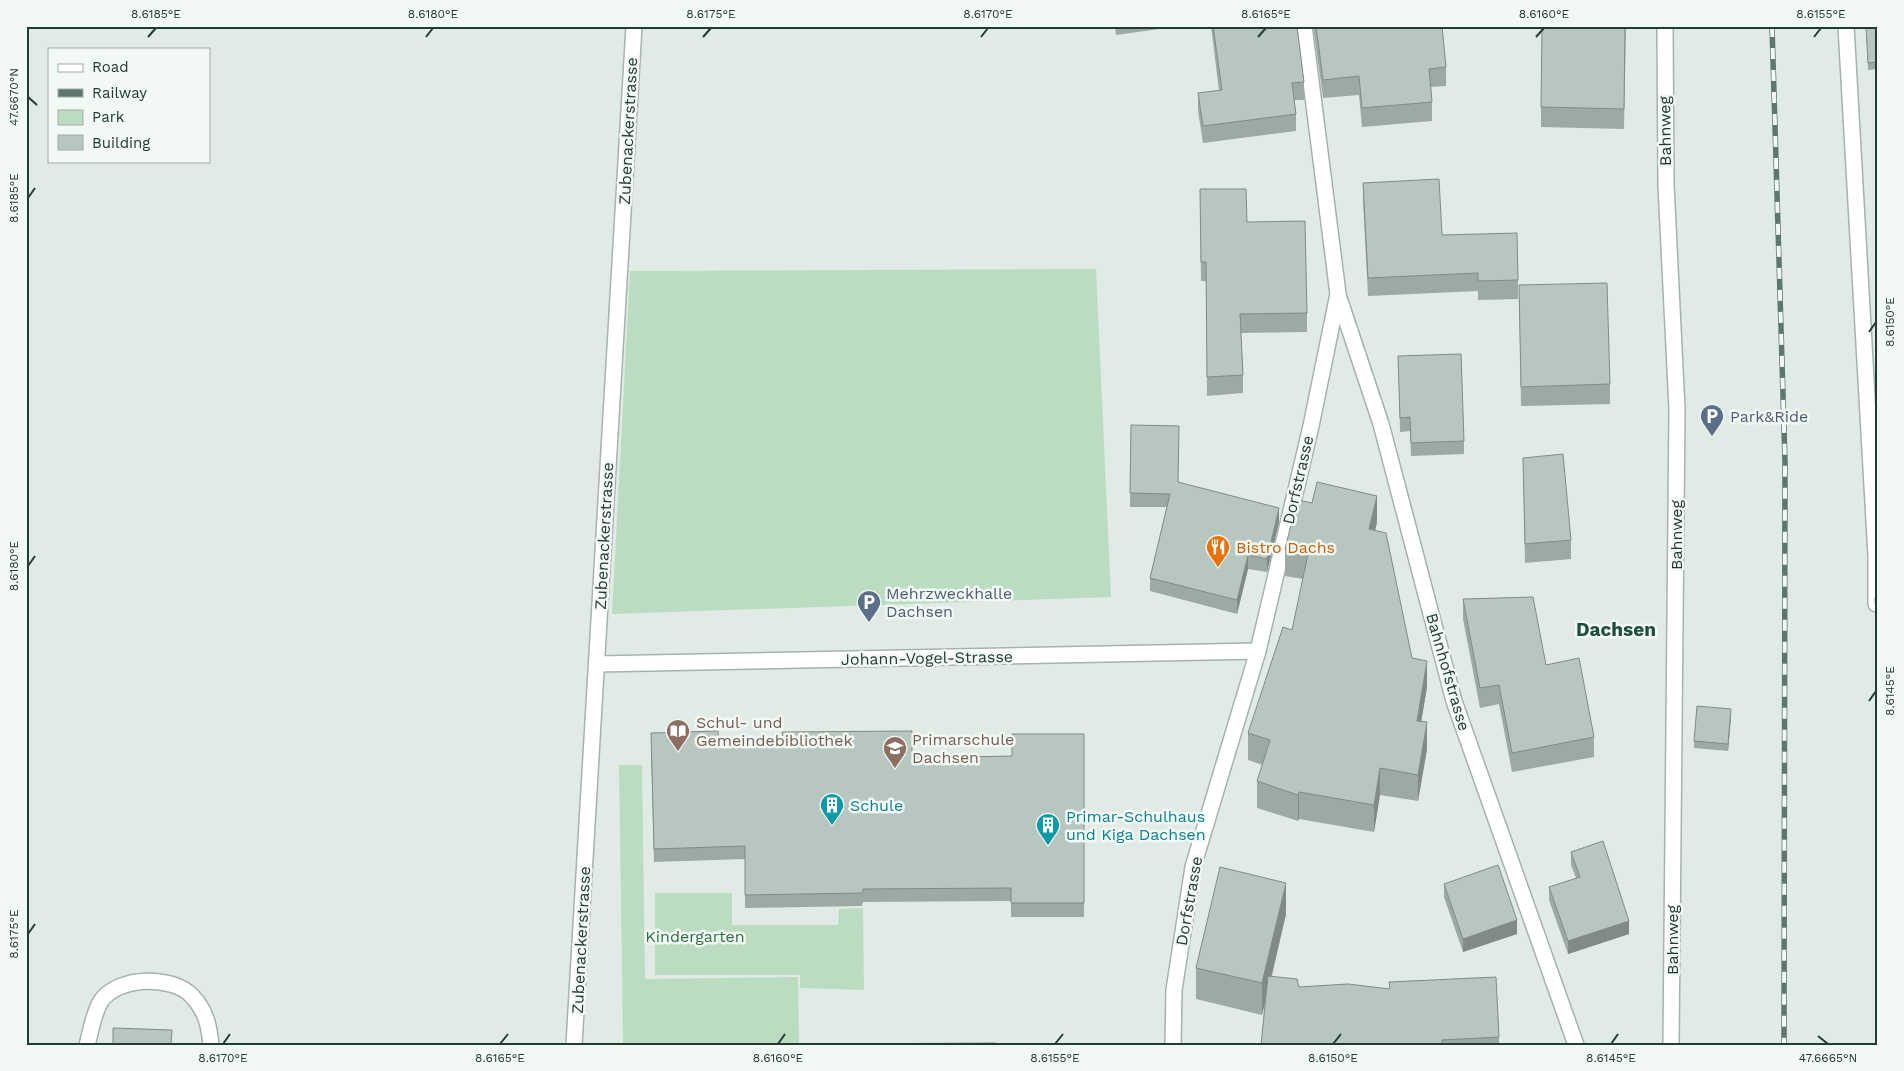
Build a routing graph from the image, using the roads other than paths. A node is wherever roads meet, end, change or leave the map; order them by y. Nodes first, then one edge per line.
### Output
1 (634, 26) edge
2 (1304, 26) edge
3 (1664, 26) edge
4 (1846, 26) edge
5 (1338, 294) junction
6 (1876, 604) edge
7 (1258, 651) junction
8 (597, 664) junction
9 (86, 1045) edge
10 (211, 1045) edge
11 (574, 1045) edge
12 (1173, 1045) edge
13 (1576, 1045) edge
14 (1671, 1045) edge

1 - 8 street, Zubenackerstrasse
2 - 5 street, Dorfstrasse
3 - 14 street, Bahnweg
4 - 6 street
5 - 7 street, Dorfstrasse
5 - 13 street, Bahnhofstrasse
7 - 8 street, Johann-Vogel-Strasse
7 - 12 street, Dorfstrasse
8 - 11 street, Zubenackerstrasse
9 - 10 street

